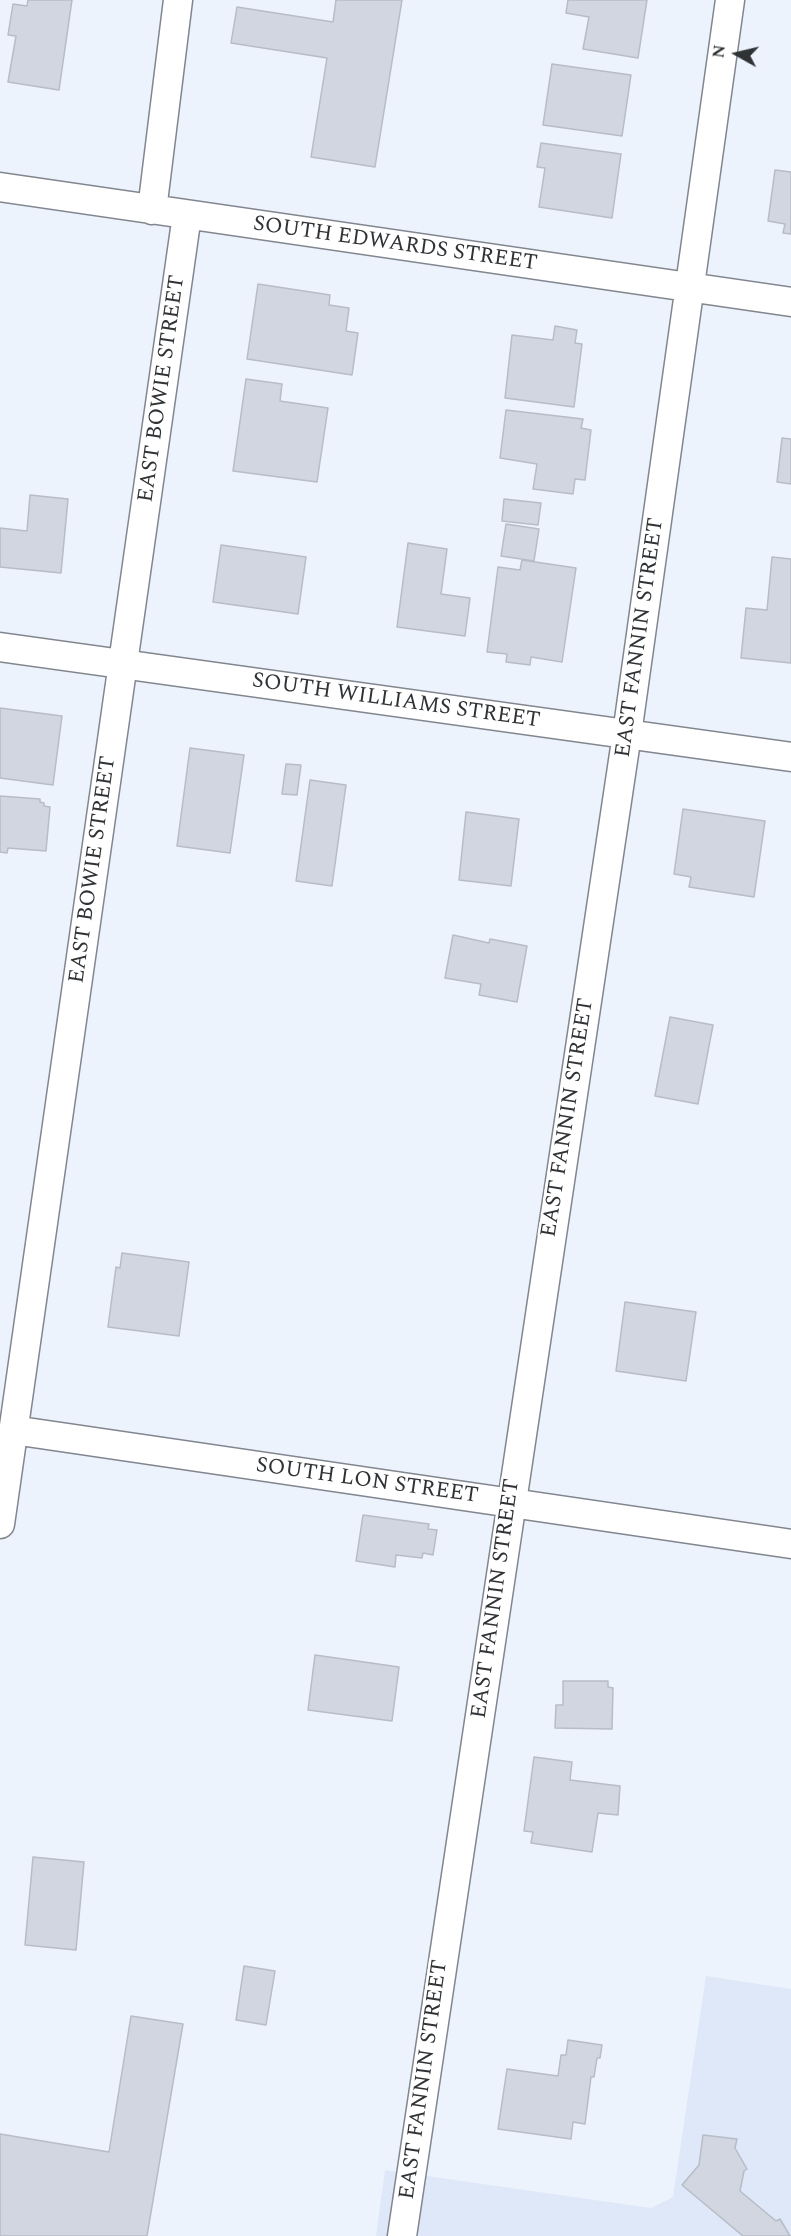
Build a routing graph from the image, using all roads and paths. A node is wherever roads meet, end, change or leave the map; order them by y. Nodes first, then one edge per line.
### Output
1 (178, 0) edge
2 (730, 0) edge
3 (0, 187) edge
4 (152, 210) junction
5 (187, 215) junction
6 (690, 288) junction
7 (791, 302) edge
8 (0, 647) edge
9 (124, 664) junction
10 (627, 734) junction
11 (791, 757) edge
12 (14, 1430) junction
13 (511, 1503) junction
14 (0, 1524) edge
15 (791, 1544) edge
16 (402, 2236) edge

1 - 4 street
2 - 6 street, EAST FANNIN STREET
3 - 4 street, SOUTH EDWARDS STREET
4 - 5 street, SOUTH EDWARDS STREET
5 - 6 street, SOUTH EDWARDS STREET
5 - 9 street, EAST BOWIE STREET
6 - 7 street, SOUTH EDWARDS STREET
6 - 10 street, EAST FANNIN STREET
8 - 9 street, SOUTH WILLIAMS STREET
9 - 10 street, SOUTH WILLIAMS STREET
9 - 12 street, EAST BOWIE STREET
10 - 11 street, SOUTH WILLIAMS STREET
10 - 13 street, EAST FANNIN STREET
12 - 13 street, SOUTH LON STREET
12 - 14 street, EAST BOWIE STREET
13 - 15 street, SOUTH LON STREET
13 - 16 street, EAST FANNIN STREET

